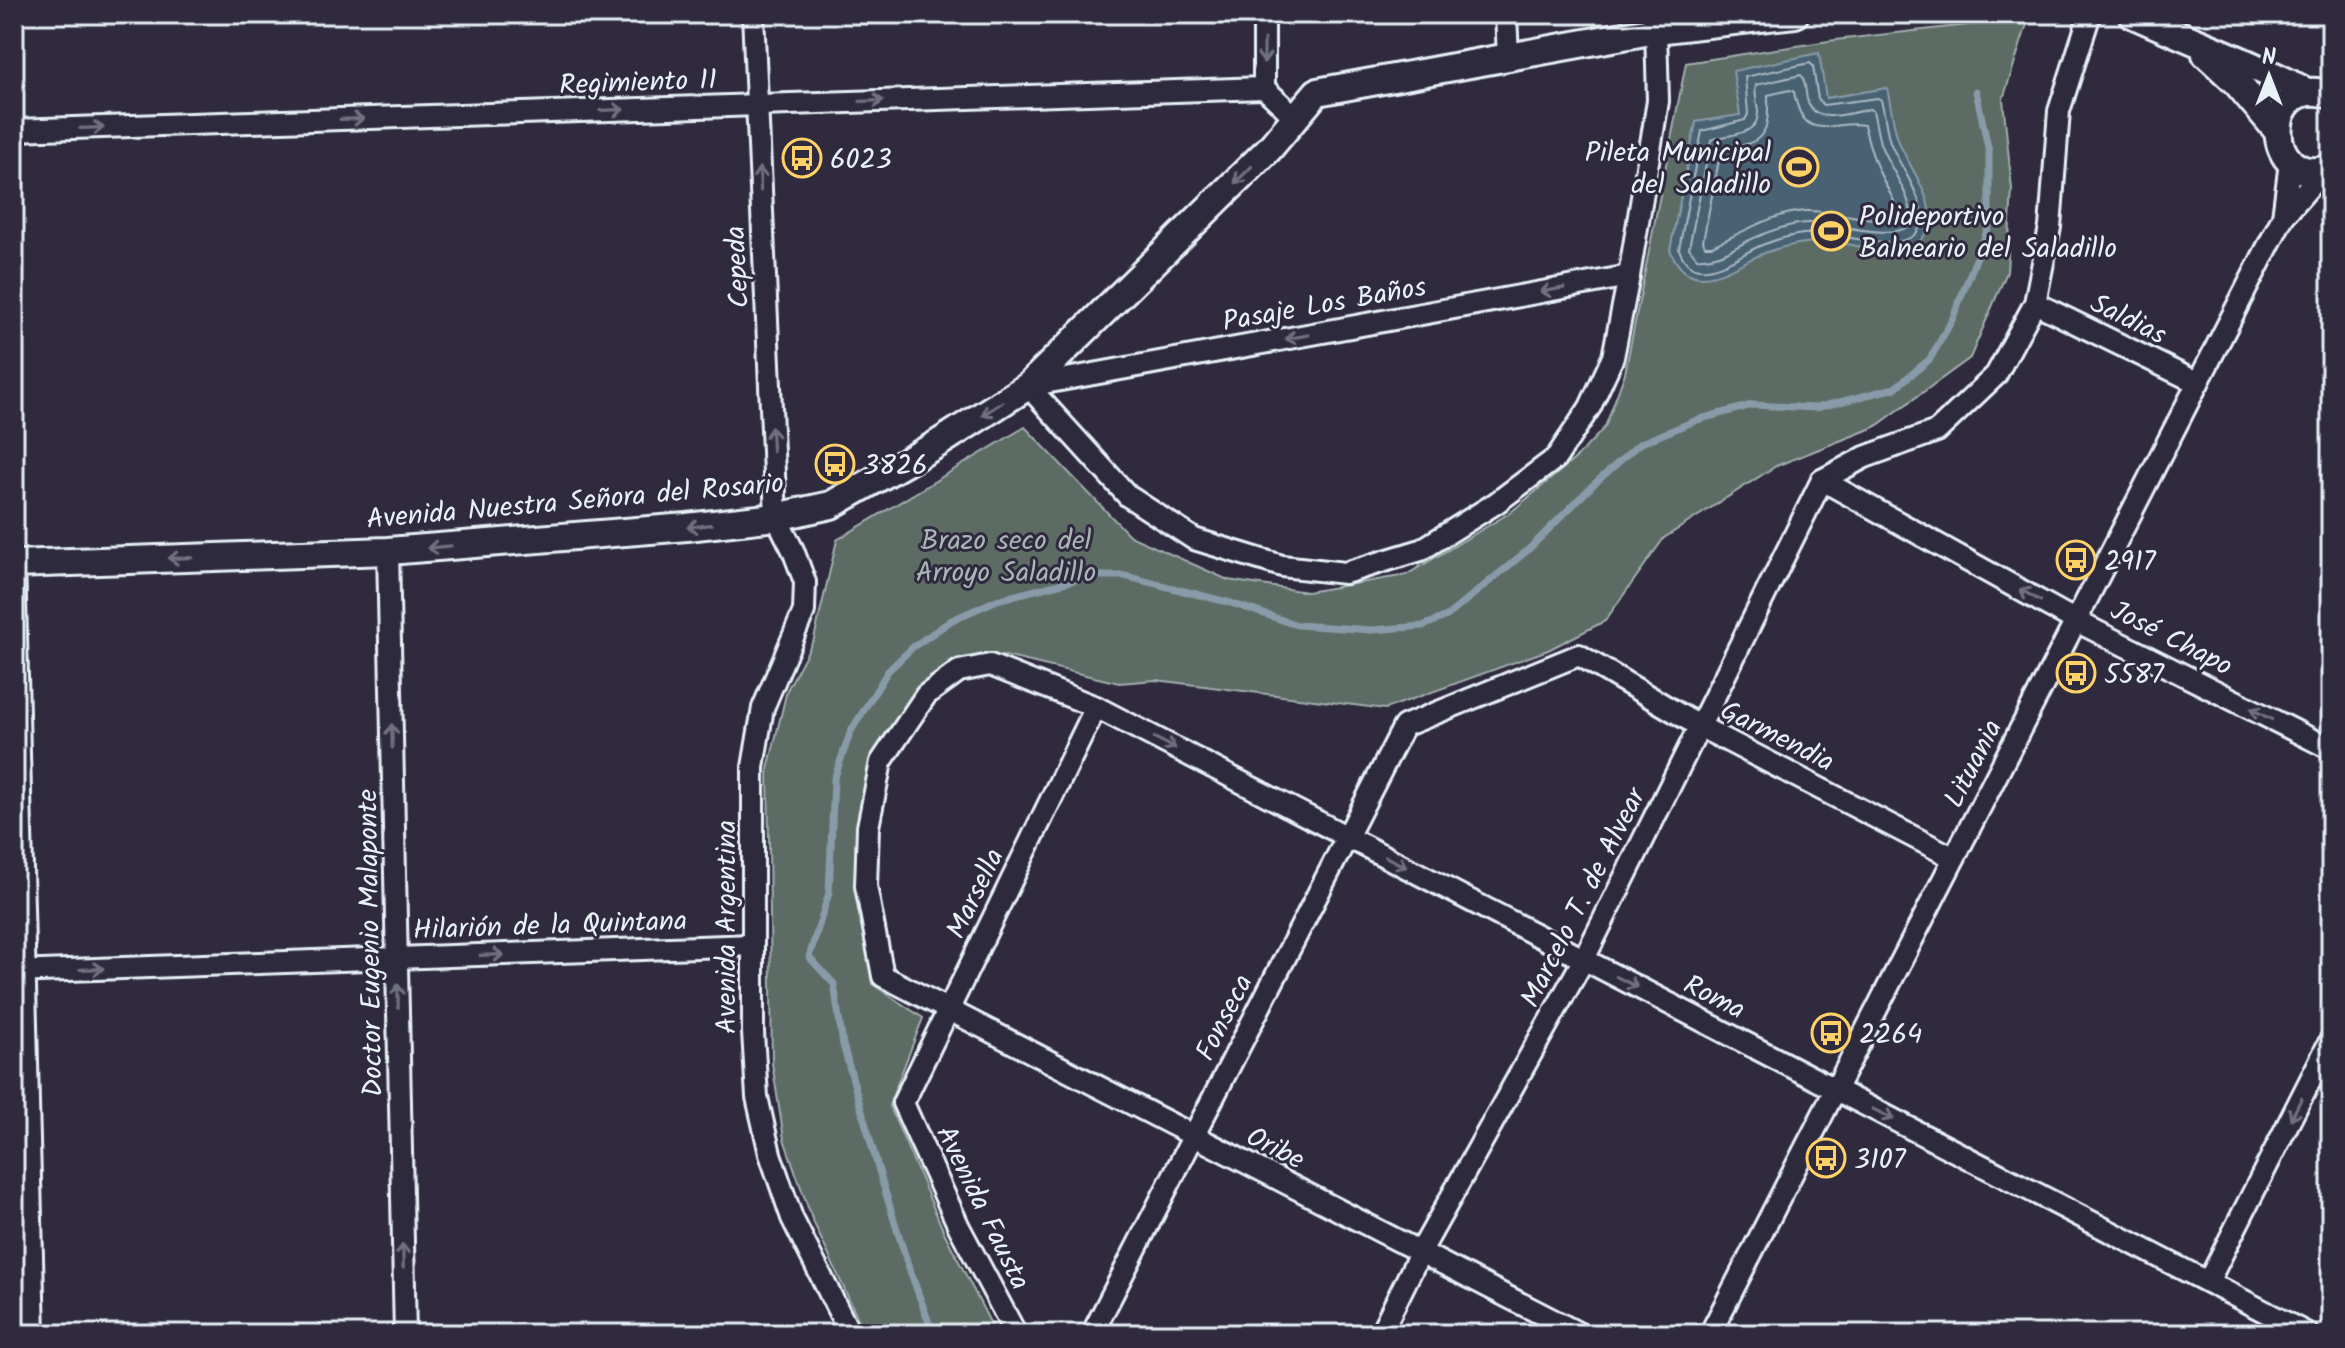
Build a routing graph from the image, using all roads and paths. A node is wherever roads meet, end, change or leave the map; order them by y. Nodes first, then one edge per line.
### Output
1 (753, 14) edge
2 (1264, 14) edge
3 (1506, 14) edge
4 (1795, 14) edge
5 (2090, 14) edge
6 (2132, 14) edge
7 (1656, 30) junction
8 (2195, 43) junction
9 (1508, 57) junction
10 (1264, 88) junction
11 (2319, 93) edge
12 (757, 105) junction
13 (1296, 118) junction
14 (2276, 129) junction
15 (14, 130) edge
16 (2290, 162) junction
17 (2327, 169) edge
18 (2283, 217) junction
19 (1629, 276) junction
20 (2035, 303) junction
21 (2198, 383) junction
22 (1028, 386) junction
23 (1822, 480) junction
24 (776, 517) junction
25 (388, 551) junction
26 (14, 562) edge
27 (2076, 621) junction
28 (1579, 655) joint
29 (1096, 707) junction
30 (1699, 726) junction
31 (2331, 749) edge
32 (1348, 837) junction
33 (1954, 858) junction
34 (752, 945) junction
35 (397, 958) junction
36 (1584, 959) junction
37 (20, 972) edge
38 (948, 1011) junction
39 (2330, 1046) edge
40 (1835, 1089) junction
41 (903, 1103) joint
42 (1193, 1137) junction
43 (1421, 1251) junction
44 (2208, 1282) junction
45 (34, 1334) edge
46 (405, 1334) edge
47 (850, 1334) edge
48 (1016, 1334) edge
49 (1092, 1334) edge
50 (1380, 1334) edge
51 (1580, 1334) edge
52 (1710, 1334) edge
53 (2308, 1334) edge

1 - 12 street, Cepeda
2 -> 10 street
3 - 9 street
4 - 7 street, Avenida Nuestra Señora del Rosario
5 - 20 street
6 - 8 street
7 - 9 street, Avenida Nuestra Señora del Rosario
7 - 19 street
8 - 11 street
8 - 14 street
9 - 13 street, Avenida Nuestra Señora del Rosario
12 -> 10 street, Regimiento 11
10 - 13 street
11 - 14 street
15 -> 12 street, Regimiento 11
24 -> 12 street, Cepeda
13 -> 22 street, Avenida Nuestra Señora del Rosario
14 - 16 street
16 - 17 street
16 - 18 street, Lituania
17 - 18 street, Lituania
18 - 21 street, Lituania
19 -> 22 street, Pasaje Los Baños
19 - 22 street
20 - 21 street, Saldias
20 - 23 street
21 - 27 street, Lituania
22 -> 24 street, Avenida Nuestra Señora del Rosario
27 -> 23 street, José Chapo
23 - 30 street, Marcelo T. de Alvear
24 -> 25 street, Avenida Nuestra Señora del Rosario
24 - 34 street, Avenida Argentina
25 -> 26 street, Avenida Nuestra Señora del Rosario
35 -> 25 street, Doctor Eugenio Malaponte
26 - 37 street
31 -> 27 street, José Chapo
27 - 33 street, Lituania
28 - 30 street, Garmendia
28 - 32 street, Fonseca
29 -> 32 street, Roma
29 - 38 street, Marsella
29 - 38 street
30 - 33 street, Garmendia
30 - 36 street, Marcelo T. de Alvear
32 -> 36 street, Roma
32 - 42 street, Fonseca
33 - 40 street, Lituania
35 -> 34 street, Hilarión de la Quintana
34 - 47 street, Avenida Argentina
37 -> 35 street, Hilarión de la Quintana
46 -> 35 street, Doctor Eugenio Malaponte
36 -> 40 street, Roma
36 - 43 street, Marcelo T. de Alvear
37 - 45 street
38 - 41 street, Marsella
38 - 42 street, Oribe
39 -> 44 street
40 -> 44 street, Roma
40 - 52 street, Lituania
41 - 48 street, Avenida Fausta
42 - 43 street, Oribe
42 - 49 street, Fonseca
43 - 50 street, Marcelo T. de Alvear
43 - 51 street, Oribe
44 - 53 street, Roma

